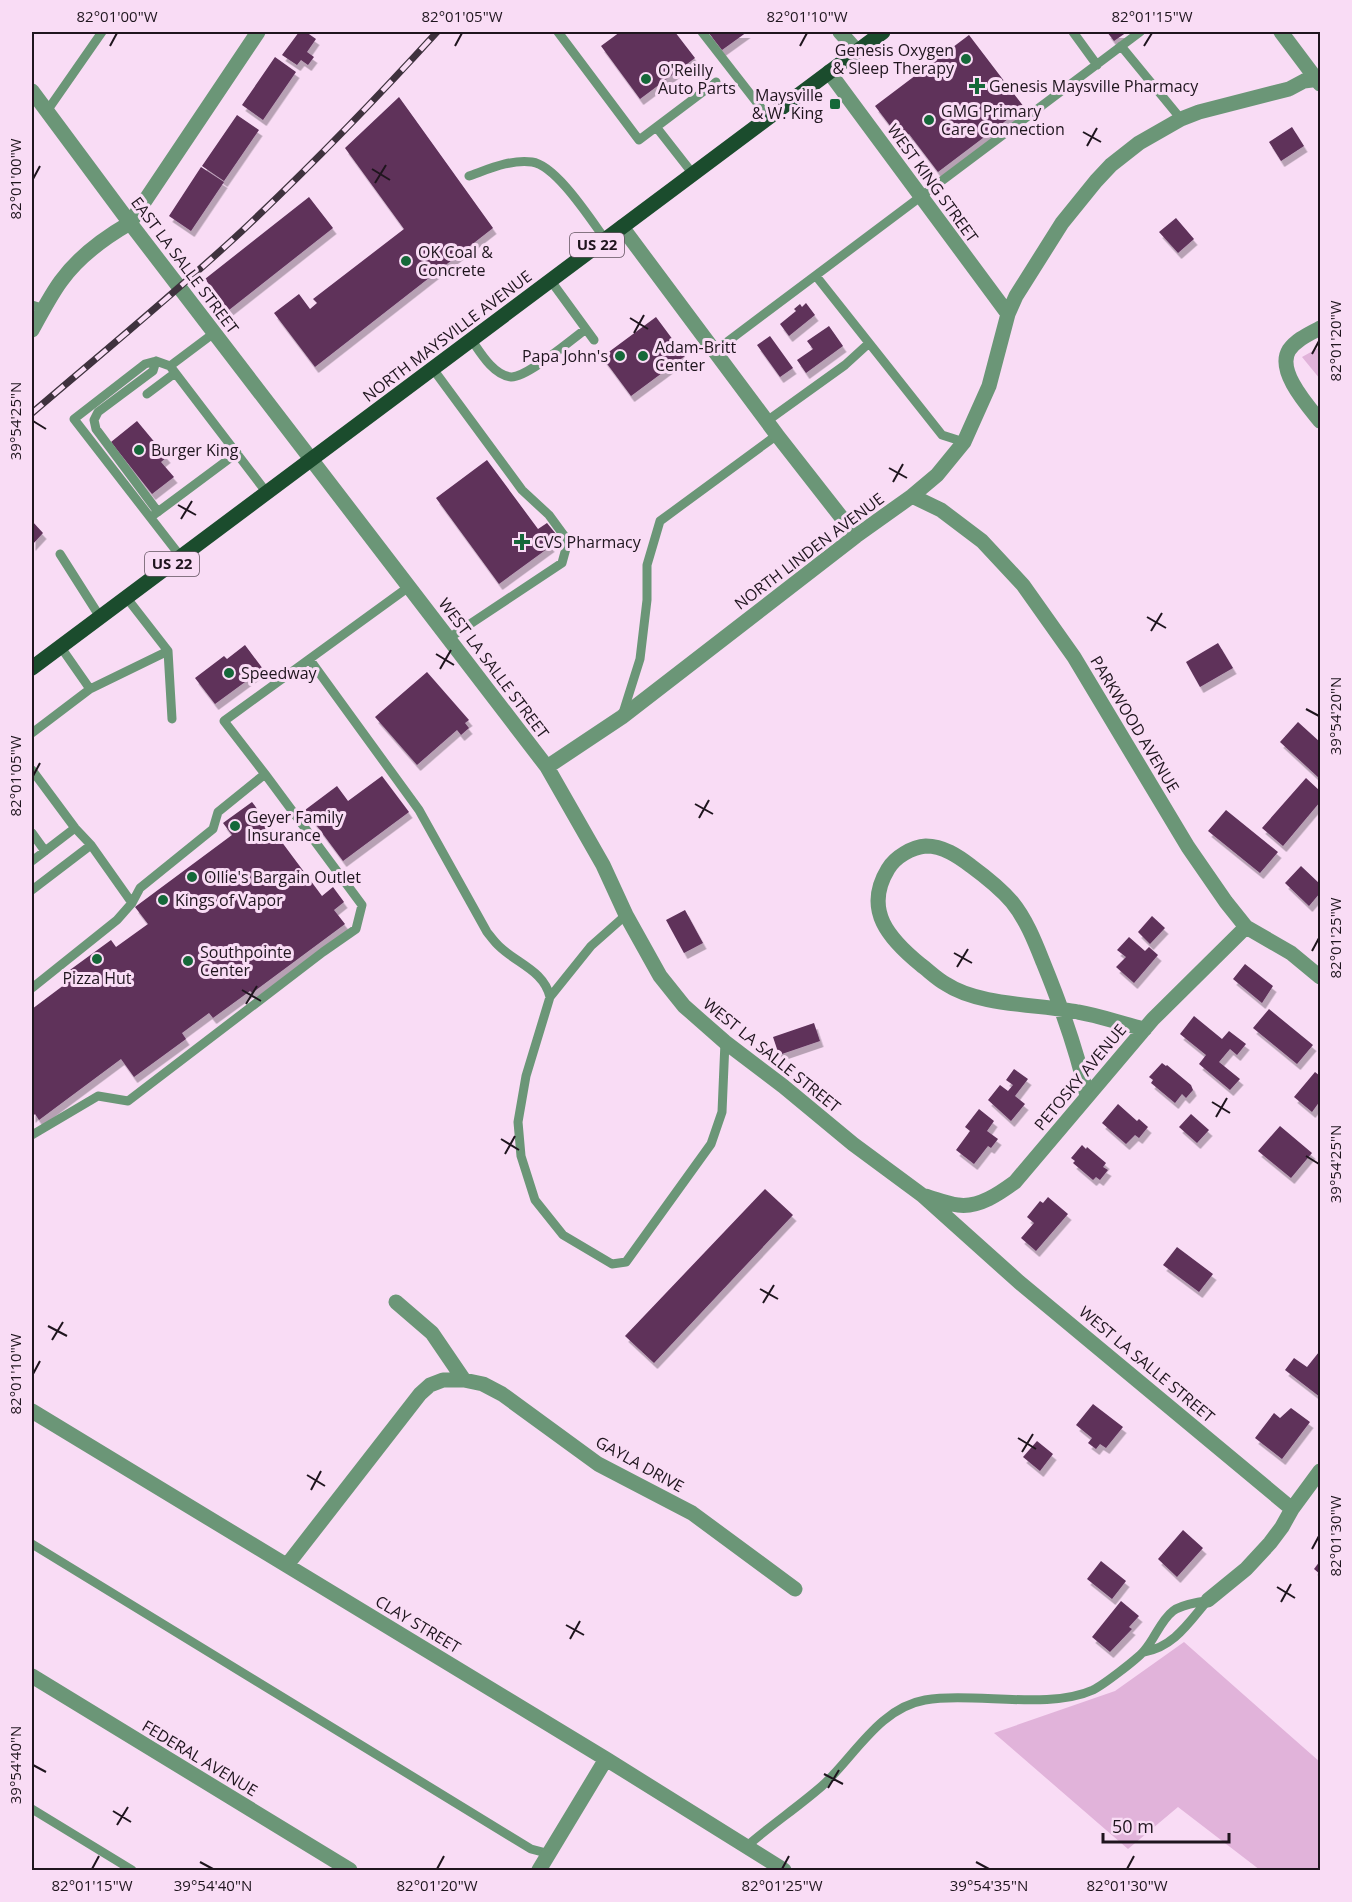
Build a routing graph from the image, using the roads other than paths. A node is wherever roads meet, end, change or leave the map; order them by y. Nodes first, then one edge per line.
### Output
1 (102, 32) edge
2 (258, 32) edge
3 (558, 32) edge
4 (702, 32) edge
5 (840, 32) edge
6 (883, 32) edge
7 (1073, 32) edge
8 (1140, 32) edge
9 (1281, 32) edge
10 (1121, 46) junction
11 (857, 51) junction
12 (1097, 65) junction
13 (829, 72) junction
14 (1319, 81) edge
15 (716, 82) dead end
16 (32, 91) edge
17 (47, 111) junction
18 (769, 118) junction
19 (1181, 119) junction
20 (657, 128) junction
21 (693, 174) junction
22 (469, 176) dead end
23 (921, 197) junction
24 (130, 223) junction
25 (622, 227) junction
26 (605, 239) junction
27 (816, 276) junction
28 (551, 281) junction
29 (38, 307) edge
30 (1008, 314) junction
31 (1320, 328) edge
32 (586, 329) junction
33 (32, 330) edge
34 (214, 333) junction
35 (471, 339) junction
36 (594, 340) dead end
37 (868, 344) junction
38 (715, 351) junction
39 (156, 361) junction
40 (173, 369) junction
41 (433, 369) junction
42 (147, 394) dead end
43 (767, 421) junction
44 (1320, 421) edge
45 (777, 435) junction
46 (964, 442) junction
47 (237, 453) junction
48 (312, 459) junction
49 (267, 493) junction
50 (912, 496) junction
51 (158, 512) junction
52 (150, 518) junction
53 (856, 536) junction
54 (60, 554) dead end
55 (181, 557) junction
56 (410, 586) junction
57 (126, 597) junction
58 (100, 616) junction
59 (449, 638) junction
60 (60, 646) junction
61 (168, 651) junction
62 (310, 660) junction
63 (32, 668) edge
64 (90, 689) junction
65 (622, 717) junction
66 (172, 719) dead end
67 (32, 733) edge
68 (547, 767) junction
69 (32, 770) edge
70 (265, 774) junction
71 (75, 828) junction
72 (32, 832) edge
73 (91, 845) junction
74 (45, 851) junction
75 (33, 858) edge
76 (32, 890) edge
77 (132, 903) junction
78 (626, 915) junction
79 (1246, 927) junction
80 (1320, 977) edge
81 (32, 988) edge
82 (550, 997) junction
83 (1062, 1010) junction
84 (1144, 1029) junction
85 (725, 1042) junction
86 (1088, 1096) junction
87 (32, 1135) edge
88 (922, 1195) junction
89 (396, 1302) dead end
90 (464, 1380) junction
91 (32, 1411) edge
92 (1320, 1472) edge
93 (1292, 1509) junction
94 (32, 1544) edge
95 (287, 1565) junction
96 (795, 1589) dead end
97 (1208, 1600) junction
98 (1144, 1652) junction
99 (32, 1676) edge
100 (606, 1759) junction
101 (32, 1809) edge
102 (747, 1846) junction
103 (550, 1854) junction
104 (132, 1870) edge
105 (350, 1870) edge
106 (539, 1870) edge
107 (784, 1870) edge

1 - 17 lane
2 - 24 street
3 - 20 lane
4 - 18 lane
5 - 11 street
6 - 11 main road, NORTH MAYSVILLE AVENUE / US 22
7 - 12 lane
8 - 10 lane
9 - 14 street
10 - 12 lane
10 - 19 lane
11 - 13 main road, NORTH MAYSVILLE AVENUE / US 22
12 - 23 lane
13 - 18 main road, NORTH MAYSVILLE AVENUE / US 22
13 - 23 street, WEST KING STREET
14 - 19 street, NORTH LINDEN AVENUE
15 - 20 lane
16 - 17 street, EAST LA SALLE STREET
17 - 24 street, EAST LA SALLE STREET
18 - 21 main road, NORTH MAYSVILLE AVENUE / US 22
19 - 30 street, NORTH LINDEN AVENUE
20 - 21 lane
21 - 25 main road, NORTH MAYSVILLE AVENUE / US 22
22 - 26 lane
23 - 27 lane
23 - 30 street, WEST KING STREET
24 - 29 street
24 - 34 street, EAST LA SALLE STREET
25 - 26 main road, NORTH MAYSVILLE AVENUE / US 22
25 - 38 street
26 - 28 main road, NORTH MAYSVILLE AVENUE / US 22
27 - 37 lane
27 - 38 lane
28 - 32 lane
28 - 35 main road, NORTH MAYSVILLE AVENUE / US 22
29 - 33 street
30 - 46 street, NORTH LINDEN AVENUE
31 - 44 street
32 - 35 lane
32 - 36 lane
34 - 40 lane
34 - 48 street, EAST LA SALLE STREET
35 - 41 main road, NORTH MAYSVILLE AVENUE / US 22
37 - 43 lane
37 - 46 lane
38 - 43 street
39 - 40 lane
39 - 51 lane
39 - 52 lane
40 - 42 lane
40 - 47 lane
41 - 48 main road, NORTH MAYSVILLE AVENUE / US 22
41 - 59 lane
43 - 45 street
45 - 53 street
45 - 65 lane
46 - 50 street, NORTH LINDEN AVENUE
47 - 49 lane
47 - 51 lane
48 - 49 main road, NORTH MAYSVILLE AVENUE / US 22
48 - 56 street, WEST LA SALLE STREET
49 - 55 main road, NORTH MAYSVILLE AVENUE / US 22
50 - 53 street, NORTH LINDEN AVENUE
50 - 79 street, PARKWOOD AVENUE
51 - 52 lane
52 - 55 lane
53 - 65 street, NORTH LINDEN AVENUE
54 - 58 lane
55 - 57 main road, NORTH MAYSVILLE AVENUE / US 22
56 - 59 street, WEST LA SALLE STREET
56 - 62 lane
57 - 58 main road, NORTH MAYSVILLE AVENUE / US 22
57 - 61 lane
58 - 60 main road, NORTH MAYSVILLE AVENUE / US 22
59 - 68 street, WEST LA SALLE STREET
60 - 63 main road, NORTH MAYSVILLE AVENUE / US 22
60 - 64 lane
61 - 64 lane
61 - 66 lane
62 - 70 lane
62 - 82 lane
64 - 67 lane
65 - 68 street, NORTH LINDEN AVENUE
68 - 78 street, WEST LA SALLE STREET
69 - 71 lane
70 - 77 lane
70 - 87 lane
71 - 73 lane
71 - 74 lane
72 - 74 lane
73 - 76 lane
73 - 77 lane
74 - 75 lane
77 - 81 lane
78 - 82 lane
78 - 85 street, WEST LA SALLE STREET
79 - 80 street, PARKWOOD AVENUE
79 - 84 street, PETOSKY AVENUE
82 - 85 lane
83 - 83 street
83 - 84 street
83 - 86 street
84 - 86 street, PETOSKY AVENUE
85 - 88 street, WEST LA SALLE STREET
86 - 88 street, PETOSKY AVENUE
88 - 93 street, WEST LA SALLE STREET
89 - 90 street
90 - 95 street, GAYLA DRIVE
90 - 96 street, GAYLA DRIVE
91 - 95 street, CLAY STREET
92 - 93 street
93 - 97 street
94 - 103 lane
95 - 100 street, CLAY STREET
97 - 98 lane
97 - 98 lane
98 - 102 lane
99 - 105 street, FEDERAL AVENUE
100 - 102 street, CLAY STREET
100 - 103 street
101 - 104 lane
102 - 107 street, CLAY STREET
103 - 106 street

